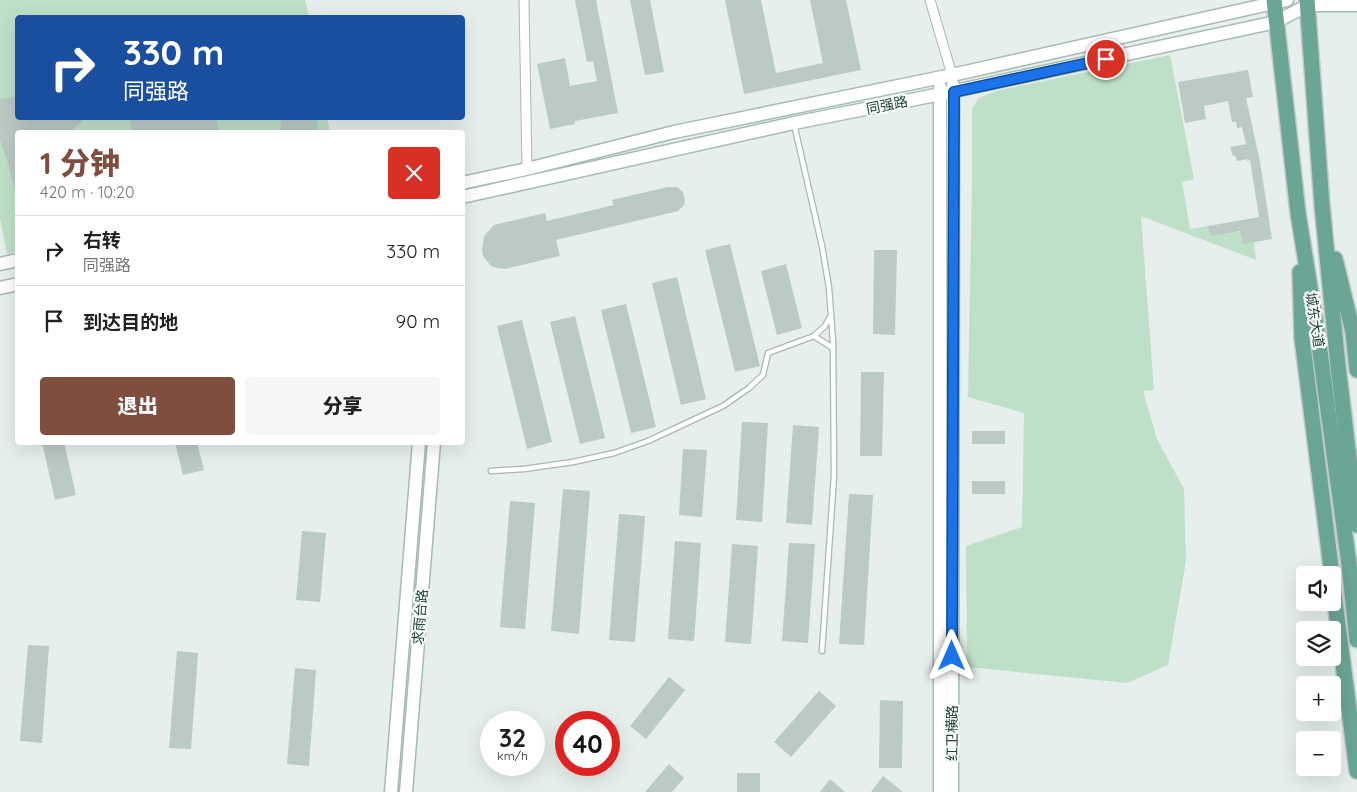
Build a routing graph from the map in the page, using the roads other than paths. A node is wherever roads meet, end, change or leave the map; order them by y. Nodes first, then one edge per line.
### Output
1 (524, 0) edge
2 (930, 0) edge
3 (1292, 0) edge
4 (1279, 1) edge
5 (1310, 2) edge
6 (1357, 5) edge
7 (1276, 22) junction
8 (946, 76) junction
9 (954, 92) junction
10 (941, 94) junction
11 (794, 123) junction
12 (527, 169) junction
13 (465, 182) edge
14 (465, 196) edge
15 (1322, 205) junction
16 (1298, 213) junction
17 (15, 261) edge
18 (0, 264) edge
19 (15, 285) edge
20 (0, 288) edge
21 (831, 316) junction
22 (814, 336) junction
23 (833, 348) junction
24 (1357, 370) edge
25 (419, 445) edge
26 (434, 445) edge
27 (491, 471) dead end
28 (1357, 524) edge
29 (1331, 566) edge
30 (1336, 611) edge
31 (1357, 640) edge
32 (822, 651) dead end
33 (1357, 771) edge
34 (391, 792) edge
35 (406, 792) edge
36 (940, 792) edge
37 (952, 792) edge

1 - 12 street
2 - 8 street
3 - 5 street, 同强路
4 - 7 main road, 城东大道
4 - 8 street, 同强路
5 - 6 street, 同强路
5 - 7 street, 同强路
5 - 15 main road, 城东大道
7 - 9 street, 同强路
7 - 16 main road, 城东大道
8 - 9 street, 红卫横路
8 - 10 street, 红卫横路
8 - 12 street, 同强路
9 - 10 street, 同强路
9 - 37 street, 红卫横路
10 - 11 street, 同强路
10 - 36 street, 红卫横路
11 - 14 street, 同强路
11 - 21 lane
12 - 13 street, 同强路
15 - 24 main road
15 - 28 main road, 城东大道
16 - 29 main road
16 - 31 main road, 城东大道
17 - 18 street
19 - 20 street
21 - 22 lane
21 - 23 lane
22 - 23 lane
22 - 27 lane
23 - 32 lane
25 - 34 street, 求雨台路
26 - 35 street, 求雨台路
30 - 33 main road

